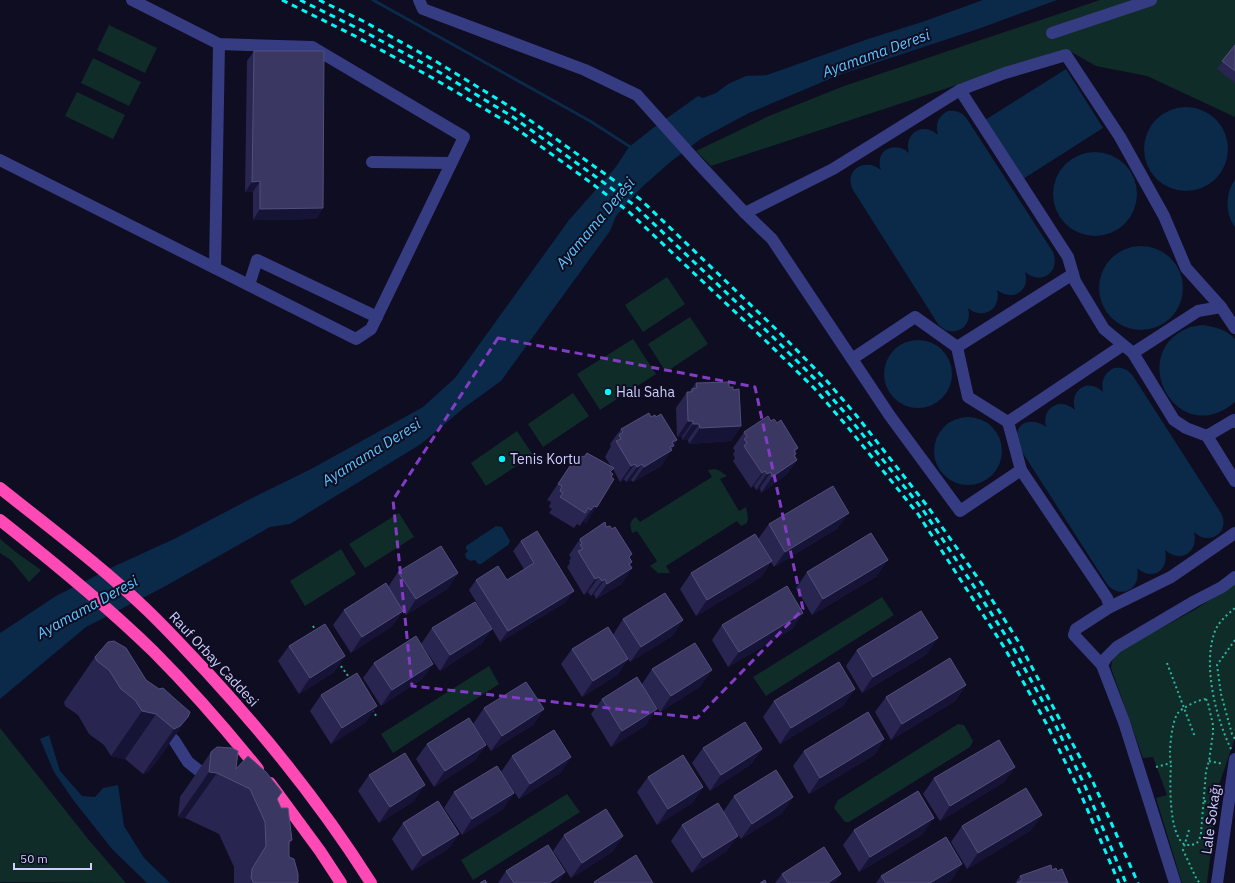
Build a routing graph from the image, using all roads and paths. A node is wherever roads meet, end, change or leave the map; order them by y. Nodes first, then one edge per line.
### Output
1 (132, 0) edge
2 (419, 0) edge
3 (1151, 0) edge
4 (1052, 33) dead end
5 (218, 44) junction
6 (960, 90) junction
7 (0, 160) edge
8 (372, 162) dead end
9 (451, 163) junction
10 (745, 213) junction
11 (215, 268) junction
12 (1073, 274) junction
13 (249, 285) junction
14 (1221, 307) junction
15 (377, 317) junction
16 (1235, 328) edge
17 (957, 347) junction
18 (1128, 349) junction
19 (852, 359) junction
20 (1008, 422) junction
21 (1235, 422) edge
22 (1207, 436) junction
23 (1021, 470) junction
24 (1235, 481) edge
25 (0, 488) edge
26 (0, 520) edge
27 (1235, 533) edge
28 (1235, 578) edge
29 (1110, 607) junction
30 (1235, 608) edge
31 (313, 626) dead end
32 (318, 633) edge
33 (1235, 640) edge
34 (336, 659) edge
35 (1168, 663) dead end
36 (1102, 665) junction
37 (354, 684) edge
38 (1185, 708) junction
39 (372, 710) edge
40 (377, 717) edge
41 (154, 724) edge
42 (1195, 737) dead end
43 (1235, 739) edge
44 (1209, 761) junction
45 (1170, 763) junction
46 (1156, 767) dead end
47 (1234, 767) edge
48 (225, 788) edge
49 (1204, 801) junction
50 (1228, 805) junction
51 (1189, 830) dead end
52 (1185, 845) junction
53 (341, 883) edge
54 (371, 883) edge
55 (1175, 883) edge
56 (1200, 883) edge
57 (1216, 883) edge

1 - 5 street
2 - 10 street
3 - 4 street
5 - 9 street
5 - 11 street
6 - 10 street
6 - 12 street
6 - 14 street
7 - 11 street
8 - 9 street
9 - 15 street
10 - 19 street
11 - 13 street
12 - 17 street
12 - 18 street
13 - 15 street
13 - 15 street
14 - 16 street
14 - 18 street
17 - 19 street
17 - 20 street
18 - 20 street
18 - 22 street
19 - 23 street
20 - 23 street
21 - 22 street
22 - 24 street
23 - 29 street
25 - 54 highway, Rauf Orbay Caddesi
26 - 53 highway
27 - 29 street
28 - 36 street
29 - 36 street
30 - 47 path
31 - 32 path
33 - 43 path
34 - 37 path
35 - 38 path
36 - 55 street
38 - 42 path
38 - 44 path
38 - 45 path
39 - 40 path
41 - 48 street
44 - 47 path
44 - 49 path
45 - 46 path
45 - 52 path
47 - 50 street, Lale Sokağı
49 - 50 path
49 - 52 path
50 - 57 street, Lale Sokağı
51 - 52 path
52 - 56 path

